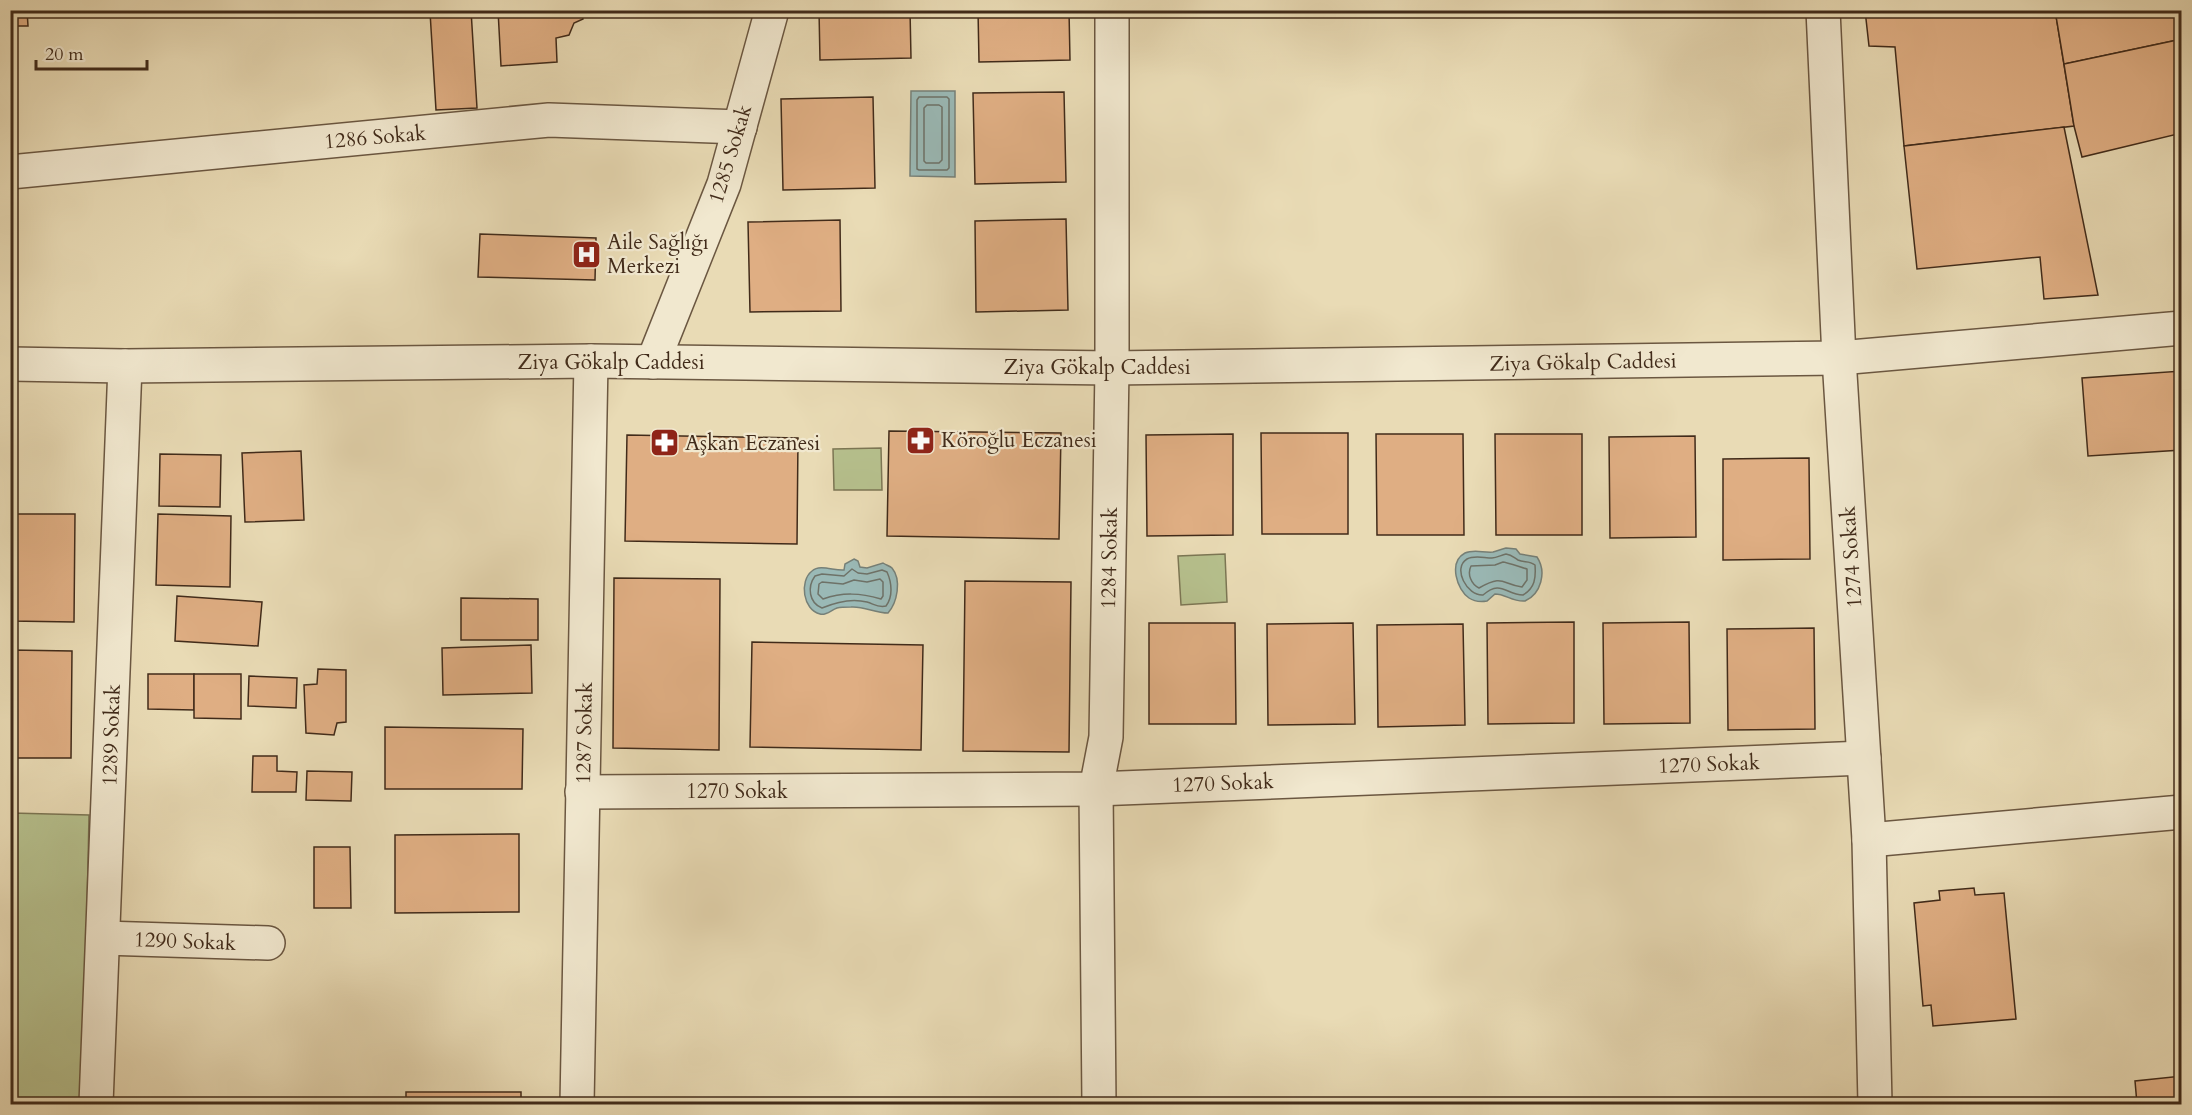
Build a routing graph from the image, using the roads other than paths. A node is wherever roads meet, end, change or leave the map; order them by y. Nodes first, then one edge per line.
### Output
1 (772, 10) edge
2 (1112, 10) edge
3 (1822, 10) edge
4 (740, 127) junction
5 (10, 172) edge
6 (2181, 328) edge
7 (1839, 358) junction
8 (591, 361) junction
9 (653, 362) junction
10 (10, 364) edge
11 (125, 366) junction
12 (1112, 368) junction
13 (1863, 758) junction
14 (1096, 789) junction
15 (582, 792) junction
16 (2181, 812) edge
17 (1869, 840) junction
18 (103, 938) junction
19 (268, 943) dead end
20 (96, 1104) edge
21 (577, 1104) edge
22 (1100, 1104) edge
23 (1875, 1104) edge

1 - 4 street, 1285 Sokak
2 - 12 street, 1284 Sokak
3 - 7 street, 1274 Sokak
4 - 5 street, 1286 Sokak
4 - 9 street, 1285 Sokak
6 - 7 street, Ziya Gökalp Caddesi
7 - 12 street, Ziya Gökalp Caddesi
7 - 13 street, 1274 Sokak
8 - 9 street, Ziya Gökalp Caddesi
8 - 11 street, Ziya Gökalp Caddesi
8 - 15 street, 1287 Sokak
9 - 12 street, Ziya Gökalp Caddesi
10 - 11 street, Ziya Gökalp Caddesi
11 - 18 street, 1289 Sokak
12 - 14 street, 1284 Sokak
13 - 14 street, 1270 Sokak
13 - 17 street, 1274 Sokak
14 - 15 street, 1270 Sokak
14 - 22 street, 1284 Sokak
15 - 21 street, 1287 Sokak
16 - 17 street
17 - 23 street, 1274 Sokak
18 - 19 street, 1290 Sokak
18 - 20 street, 1289 Sokak

